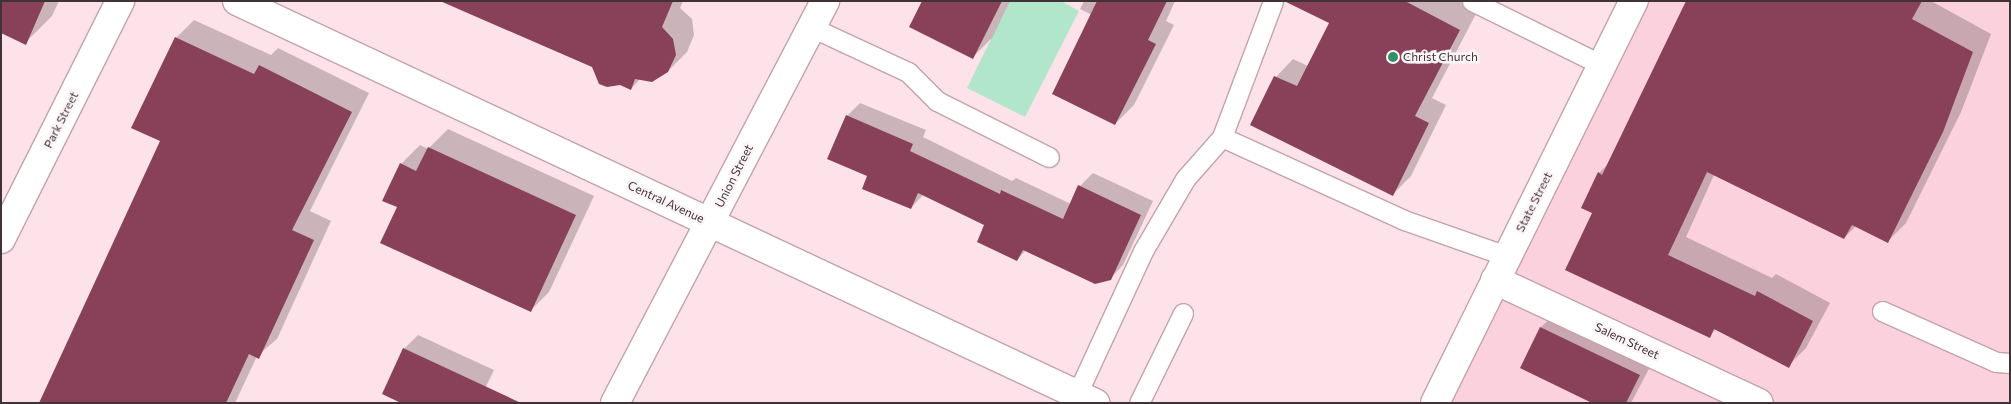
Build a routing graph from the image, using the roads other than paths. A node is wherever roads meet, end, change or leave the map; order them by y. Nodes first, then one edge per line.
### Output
1 (120, 1) edge
2 (237, 1) edge
3 (825, 1) edge
4 (1273, 1) edge
5 (1472, 1) edge
6 (1634, 1) edge
7 (811, 27) junction
8 (1602, 65) junction
9 (1222, 137) junction
10 (1049, 157) dead end
11 (710, 222) junction
12 (1, 239) edge
13 (1501, 268) junction
14 (1882, 311) dead end
15 (1183, 314) dead end
16 (2010, 363) edge
17 (1086, 399) edge
18 (615, 403) edge
19 (1140, 403) edge
20 (1435, 403) edge
21 (1759, 403) edge

1 - 12 street, Park Street
2 - 11 street, Central Avenue
3 - 7 street, Union Street
4 - 9 lane
5 - 8 lane
6 - 8 street, State Street
7 - 10 lane
7 - 11 street, Union Street
8 - 13 street, State Street
9 - 13 lane
9 - 17 lane
11 - 17 street, Central Avenue
11 - 18 street, Union Street
13 - 20 street, State Street
13 - 21 street, Salem Street
14 - 16 lane
15 - 19 lane

